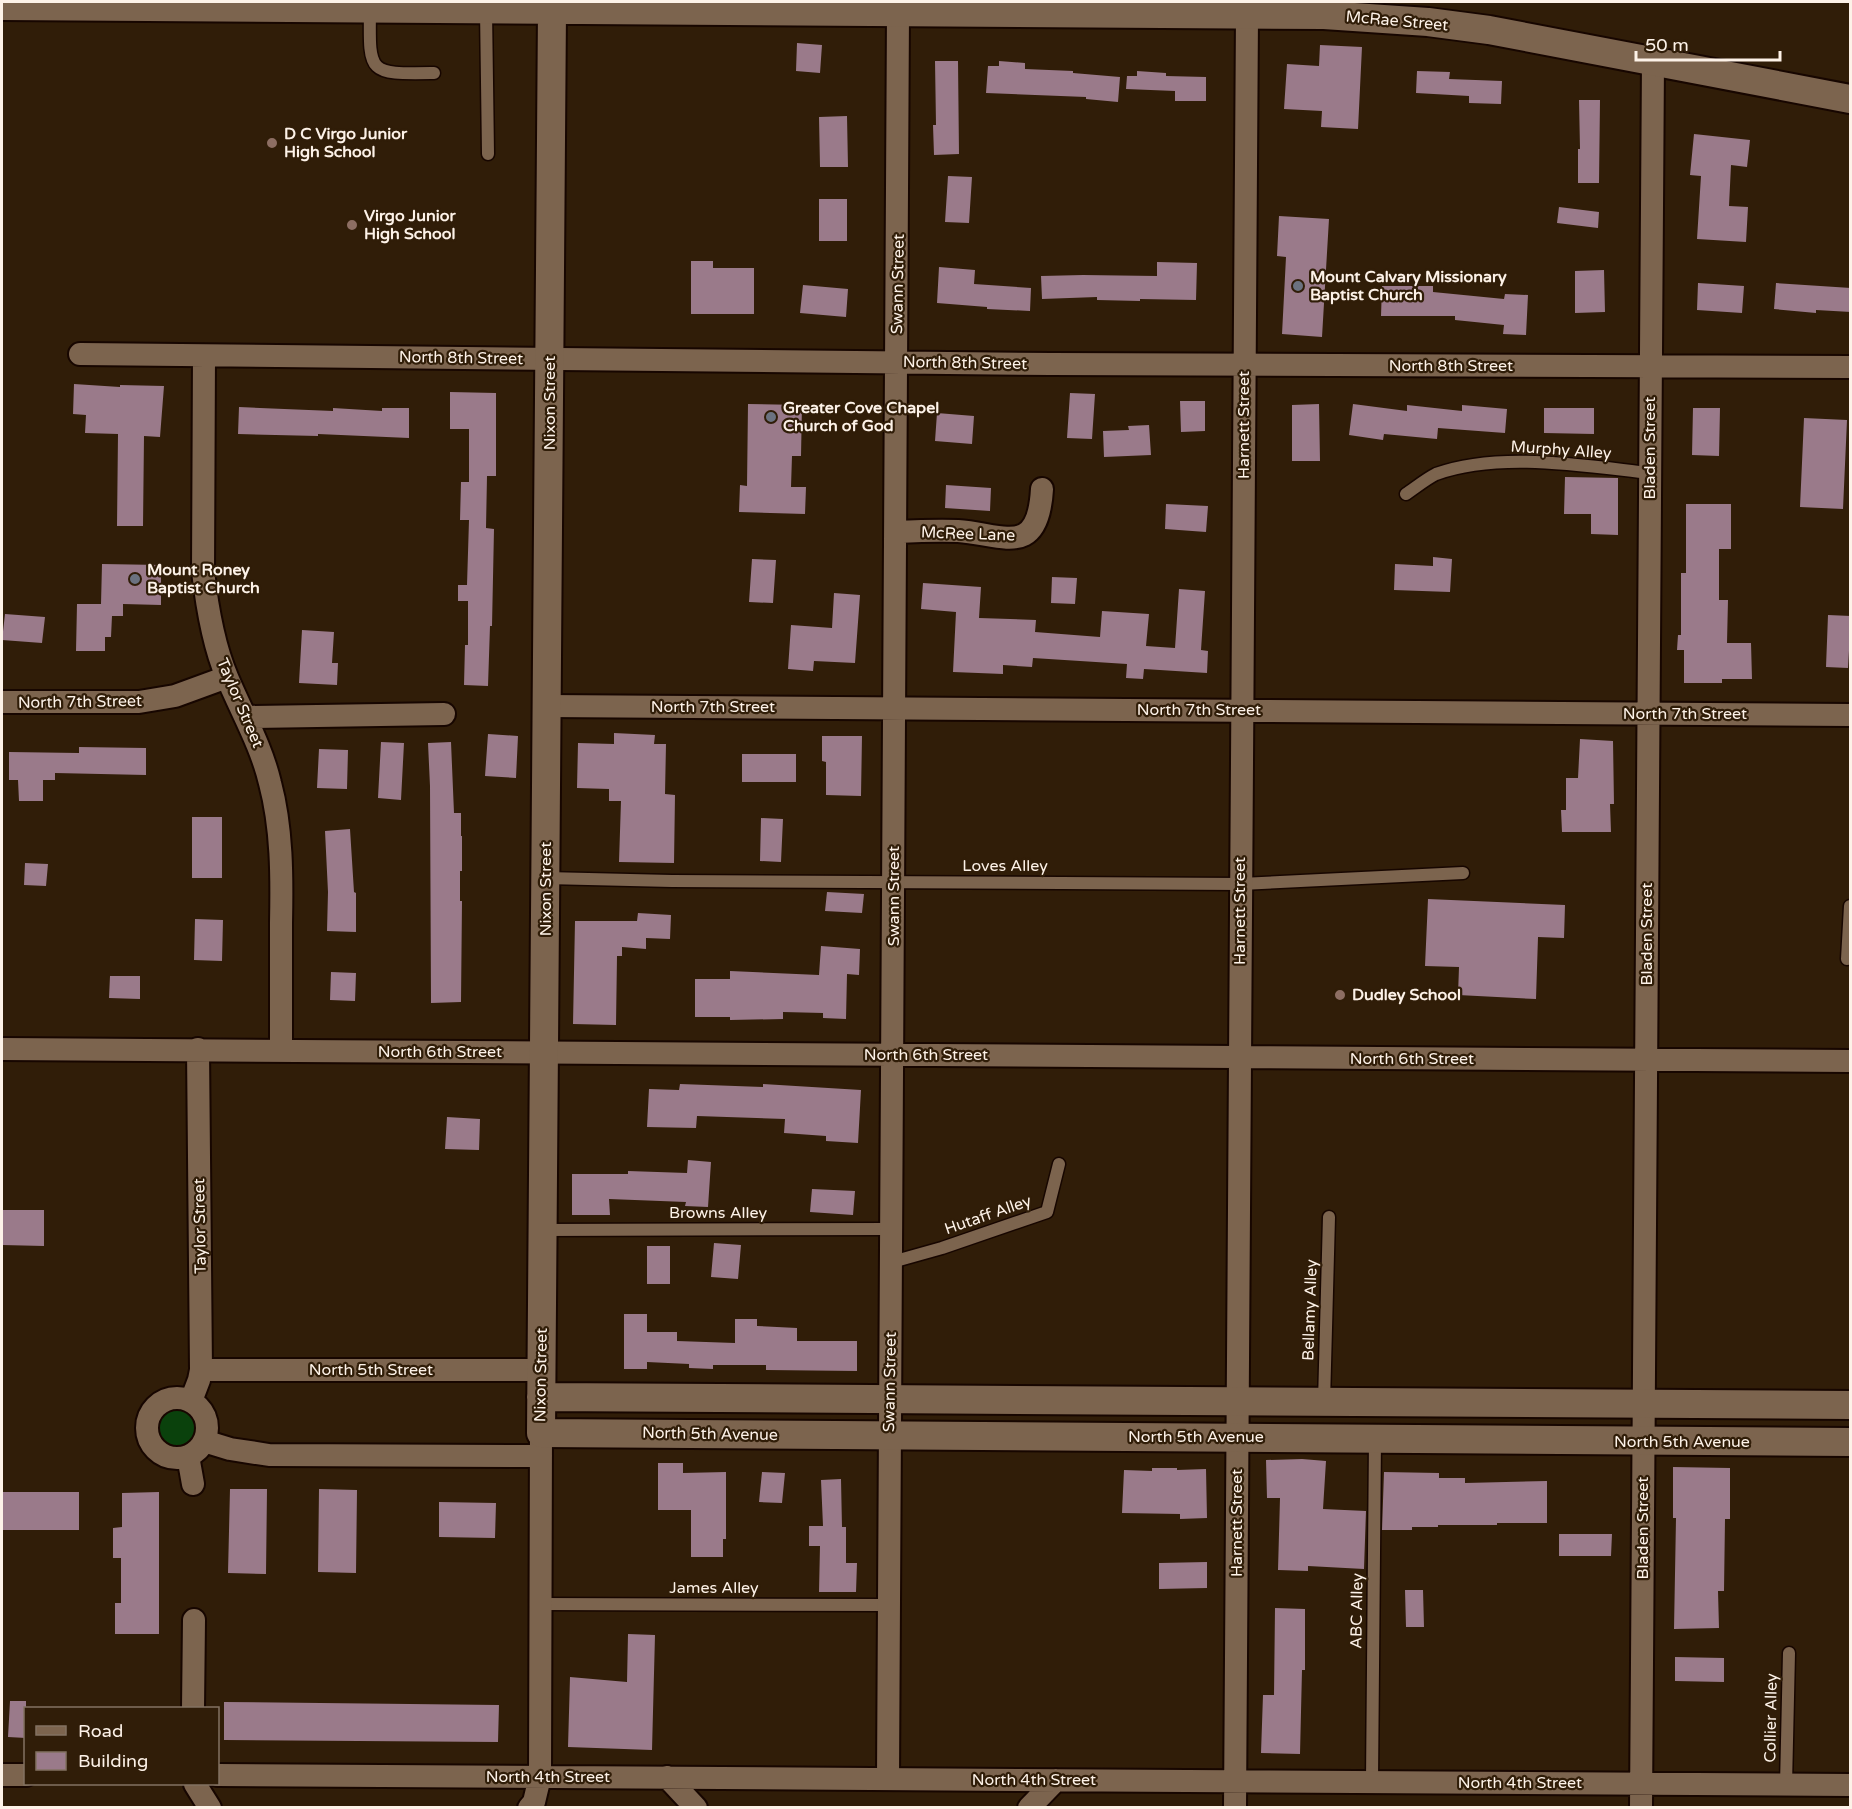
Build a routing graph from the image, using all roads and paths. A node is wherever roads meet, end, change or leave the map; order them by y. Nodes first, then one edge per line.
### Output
1 (2, 6) edge
2 (552, 6) edge
3 (899, 7) edge
4 (370, 9) junction
5 (486, 10) junction
6 (1247, 15) junction
7 (1653, 61) junction
8 (434, 73) dead end
9 (1851, 99) edge
10 (488, 154) dead end
11 (80, 354) dead end
12 (204, 356) junction
13 (550, 359) junction
14 (897, 362) junction
15 (1244, 364) junction
16 (1650, 367) junction
17 (1851, 367) edge
18 (1650, 473) junction
19 (1042, 489) dead end
20 (1406, 495) dead end
21 (896, 532) junction
22 (227, 676) junction
23 (2, 702) edge
24 (547, 706) junction
25 (895, 709) junction
26 (1242, 710) junction
27 (444, 714) dead end
28 (1648, 714) junction
29 (1851, 715) edge
30 (246, 717) junction
31 (1463, 873) dead end
32 (546, 878) junction
33 (894, 882) junction
34 (1240, 884) junction
35 (1851, 906) edge
36 (1847, 959) dead end
37 (2, 1049) edge
38 (198, 1049) junction
39 (280, 1051) junction
40 (545, 1052) junction
41 (893, 1055) junction
42 (1240, 1058) junction
43 (1646, 1060) junction
44 (1851, 1061) edge
45 (1059, 1164) dead end
46 (1329, 1217) dead end
47 (543, 1230) junction
48 (892, 1230) junction
49 (892, 1262) junction
50 (201, 1370) junction
51 (541, 1383) junction
52 (890, 1399) junction
53 (191, 1401) junction
54 (1238, 1403) junction
55 (1324, 1403) junction
56 (1643, 1403) junction
57 (1851, 1405) edge
58 (890, 1436) junction
59 (1237, 1438) junction
60 (1375, 1439) junction
61 (1643, 1442) junction
62 (1851, 1442) edge
63 (541, 1444) junction
64 (196, 1448) junction
65 (193, 1484) dead end
66 (540, 1604) junction
67 (888, 1605) junction
68 (194, 1620) dead end
69 (1789, 1653) dead end
70 (193, 1707) edge
71 (2, 1774) edge
72 (24, 1775) edge
73 (219, 1775) edge
74 (540, 1777) junction
75 (667, 1777) junction
76 (888, 1779) junction
77 (1056, 1780) junction
78 (1236, 1781) junction
79 (1372, 1782) junction
80 (1641, 1784) junction
81 (196, 1785) edge
82 (1786, 1785) junction
83 (1851, 1785) edge
84 (210, 1808) edge
85 (529, 1808) edge
86 (696, 1808) edge
87 (1029, 1808) edge
88 (1235, 1808) edge
89 (1641, 1808) edge

1 - 4 street, McRae Street
2 - 3 street, McRae Street
2 - 5 street, McRae Street
2 - 13 street, Nixon Street
3 - 6 street, McRae Street
3 - 14 street, Swann Street
4 - 5 street, McRae Street
4 - 8 lane
5 - 10 lane
6 - 7 street, McRae Street
6 - 15 street, Harnett Street
7 - 9 street, McRae Street
7 - 16 street, Bladen Street
11 - 12 street, North 8th Street
12 - 13 street, North 8th Street
12 - 22 street, Taylor Street
13 - 14 street, North 8th Street
13 - 24 street, Nixon Street
14 - 15 street, North 8th Street
14 - 21 street, Swann Street
15 - 16 street, North 8th Street
15 - 26 street, Harnett Street
16 - 17 street, North 8th Street
16 - 18 street, Bladen Street
18 - 20 lane, Murphy Alley
18 - 28 street, Bladen Street
19 - 21 street, McRee Lane
21 - 25 street, Swann Street
22 - 23 street, North 7th Street
22 - 30 street, Taylor Street
24 - 25 street, North 7th Street
24 - 32 street, Nixon Street
25 - 26 street, North 7th Street
25 - 33 street, Swann Street
26 - 28 street, North 7th Street
26 - 34 street, Harnett Street
27 - 30 street
28 - 29 street, North 7th Street
28 - 43 street, Bladen Street
30 - 39 street, Taylor Street
31 - 34 lane, Loves Alley
32 - 33 lane, Loves Alley
32 - 40 street, Nixon Street
33 - 34 lane, Loves Alley
33 - 41 street, Swann Street
34 - 42 street, Harnett Street
35 - 36 lane
37 - 38 street, North 6th Street
38 - 39 street, North 6th Street
38 - 50 street, Taylor Street
39 - 40 street, North 6th Street
40 - 41 street, North 6th Street
40 - 47 street, Nixon Street
41 - 42 street, North 6th Street
41 - 48 street, Swann Street
42 - 43 street, North 6th Street
42 - 54 street, Harnett Street
43 - 44 street, North 6th Street
43 - 56 street, Bladen Street
45 - 49 lane, Hutaff Alley
46 - 55 lane, Bellamy Alley
47 - 48 lane, Browns Alley
47 - 51 street, Nixon Street
48 - 49 street, Swann Street
49 - 52 street, Swann Street
50 - 51 street, North 5th Street
50 - 53 street, Taylor Street
51 - 52 street, North 5th Avenue
51 - 63 street, Nixon Street
52 - 54 street, North 5th Avenue
52 - 58 street, Swann Street
53 - 64 street
53 - 64 street
54 - 55 street, North 5th Avenue
54 - 59 street, Harnett Street
55 - 56 street, North 5th Avenue
56 - 57 street, North 5th Avenue
56 - 61 street, Bladen Street
58 - 59 street, North 5th Avenue
58 - 63 street, North 5th Avenue
58 - 67 street, Swann Street
59 - 60 street, North 5th Avenue
59 - 78 street, Harnett Street
60 - 61 street, North 5th Avenue
60 - 79 lane, ABC Alley
61 - 62 street, North 5th Avenue
61 - 80 street, Bladen Street
63 - 64 street
63 - 66 street, Nixon Street
64 - 65 street
66 - 67 lane, James Alley
66 - 74 street, Nixon Street
67 - 76 street, Swann Street
68 - 70 street
69 - 82 lane, Collier Alley
71 - 72 street
73 - 74 street, North 4th Street
74 - 75 street, North 4th Street
74 - 85 street, Nixon Street
75 - 76 street, North 4th Street
75 - 86 street
76 - 77 street, North 4th Street
77 - 78 street, North 4th Street
77 - 87 street
78 - 79 street, North 4th Street
78 - 88 street, Harnett Street
79 - 80 street, North 4th Street
80 - 82 street, North 4th Street
80 - 89 street, Bladen Street
81 - 84 street
82 - 83 street, North 4th Street

